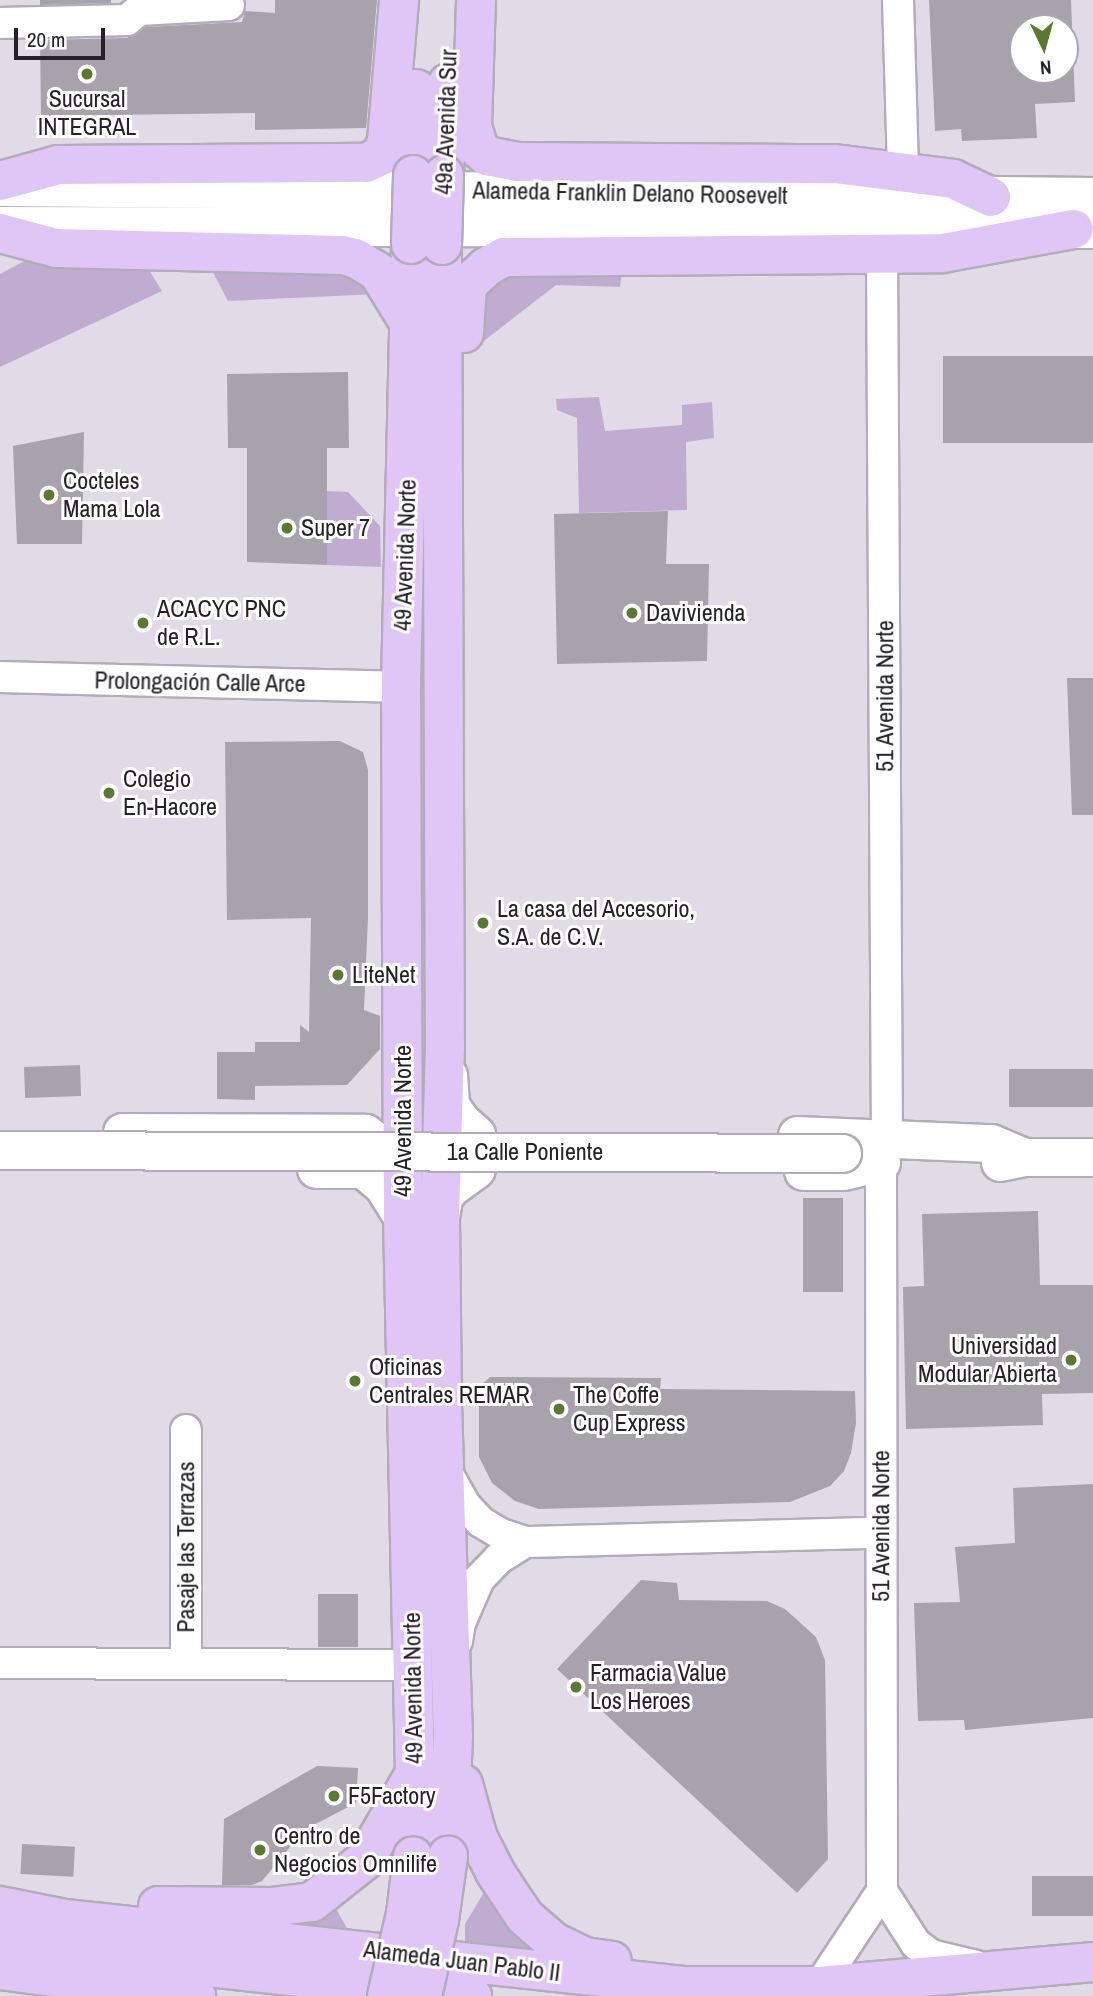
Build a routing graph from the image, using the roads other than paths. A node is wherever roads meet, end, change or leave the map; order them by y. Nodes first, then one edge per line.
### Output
1 (399, 0) edge
2 (419, 0) edge
3 (452, 0) edge
4 (476, 0) edge
5 (898, 0) edge
6 (229, 5) dead end
7 (0, 23) edge
8 (903, 170) junction
9 (428, 175) junction
10 (0, 181) edge
11 (0, 187) edge
12 (991, 197) junction
13 (1087, 219) edge
14 (0, 226) edge
15 (0, 233) edge
16 (427, 244) junction
17 (882, 254) junction
18 (411, 326) junction
19 (441, 459) junction
20 (0, 677) edge
21 (401, 687) junction
22 (402, 1045) junction
23 (445, 1047) junction
24 (0, 1132) edge
25 (118, 1132) junction
26 (356, 1132) junction
27 (0, 1150) edge
28 (884, 1150) junction
29 (476, 1152) junction
30 (1093, 1157) edge
31 (0, 1168) edge
32 (120, 1168) junction
33 (362, 1169) junction
34 (422, 1218) junction
35 (186, 1430) dead end
36 (444, 1468) junction
37 (880, 1533) junction
38 (525, 1542) junction
39 (0, 1663) edge
40 (186, 1664) junction
41 (412, 1665) junction
42 (451, 1677) junction
43 (453, 1736) junction
44 (415, 1773) junction
45 (431, 1856) junction
46 (882, 1891) junction
47 (6, 1908) edge
48 (0, 1944) edge
49 (1093, 1962) edge
50 (989, 1969) junction
51 (0, 1970) edge
52 (819, 1986) junction
53 (196, 1996) edge
54 (387, 1996) edge
55 (422, 1996) edge
56 (472, 1996) edge

1 - 10 main road
2 - 9 main road, 49a Avenida Sur
3 - 9 main road, 49a Avenida Sur
4 - 8 main road
5 - 8 street
6 - 7 street
8 - 12 main road
9 - 16 main road, 49a Avenida Sur, bridge
11 - 12 main road, Alameda Franklin Delano Roosevelt
12 - 13 main road, Alameda Franklin Delano Roosevelt
13 - 14 main road, Alameda Franklin Delano Roosevelt
13 - 17 main road
15 - 18 main road
16 - 18 main road, 49 Avenida Norte
16 - 19 main road, 49 Avenida Norte
17 - 19 main road
17 - 28 street, 51 Avenida Norte
18 - 21 main road, 49 Avenida Norte
19 - 23 main road, 49 Avenida Norte
20 - 21 street, Prolongación Calle Arce
21 - 22 main road, 49 Avenida Norte
22 - 26 street
22 - 34 main road, 49 Avenida Norte
23 - 29 street, 1a Calle Poniente
23 - 34 main road, 49 Avenida Norte
24 - 25 street
25 - 26 street
25 - 32 street
26 - 33 street
27 - 28 street, 1a Calle Poniente, bridge
28 - 29 street, 1a Calle Poniente
28 - 30 street, 1a Calle Poniente
28 - 37 street, 51 Avenida Norte
29 - 34 street, 1a Calle Poniente
31 - 32 street
32 - 33 street
33 - 34 street
34 - 36 main road, 49 Avenida Norte
34 - 41 main road, 49 Avenida Norte
35 - 40 street, Pasaje las Terrazas
36 - 38 street
36 - 42 main road, 49 Avenida Norte
37 - 38 street
37 - 46 street, 51 Avenida Norte
38 - 42 street
39 - 40 street, Pasaje las Terrazas
40 - 41 street, Pasaje las Terrazas
41 - 44 main road, 49 Avenida Norte
42 - 43 main road, 49 Avenida Norte
43 - 45 main road, 49 Avenida Norte
43 - 52 main road
44 - 45 main road, 49 Avenida Norte
44 - 47 main road
45 - 54 main road, 49 Avenida Norte, bridge
45 - 55 main road, 49 Avenida Norte, bridge
46 - 50 street
46 - 52 street
47 - 52 main road, Alameda Juan Pablo II
48 - 56 main road, Alameda Juan Pablo II
49 - 50 main road, Alameda Juan Pablo II
50 - 52 main road, Alameda Juan Pablo II
51 - 53 main road

